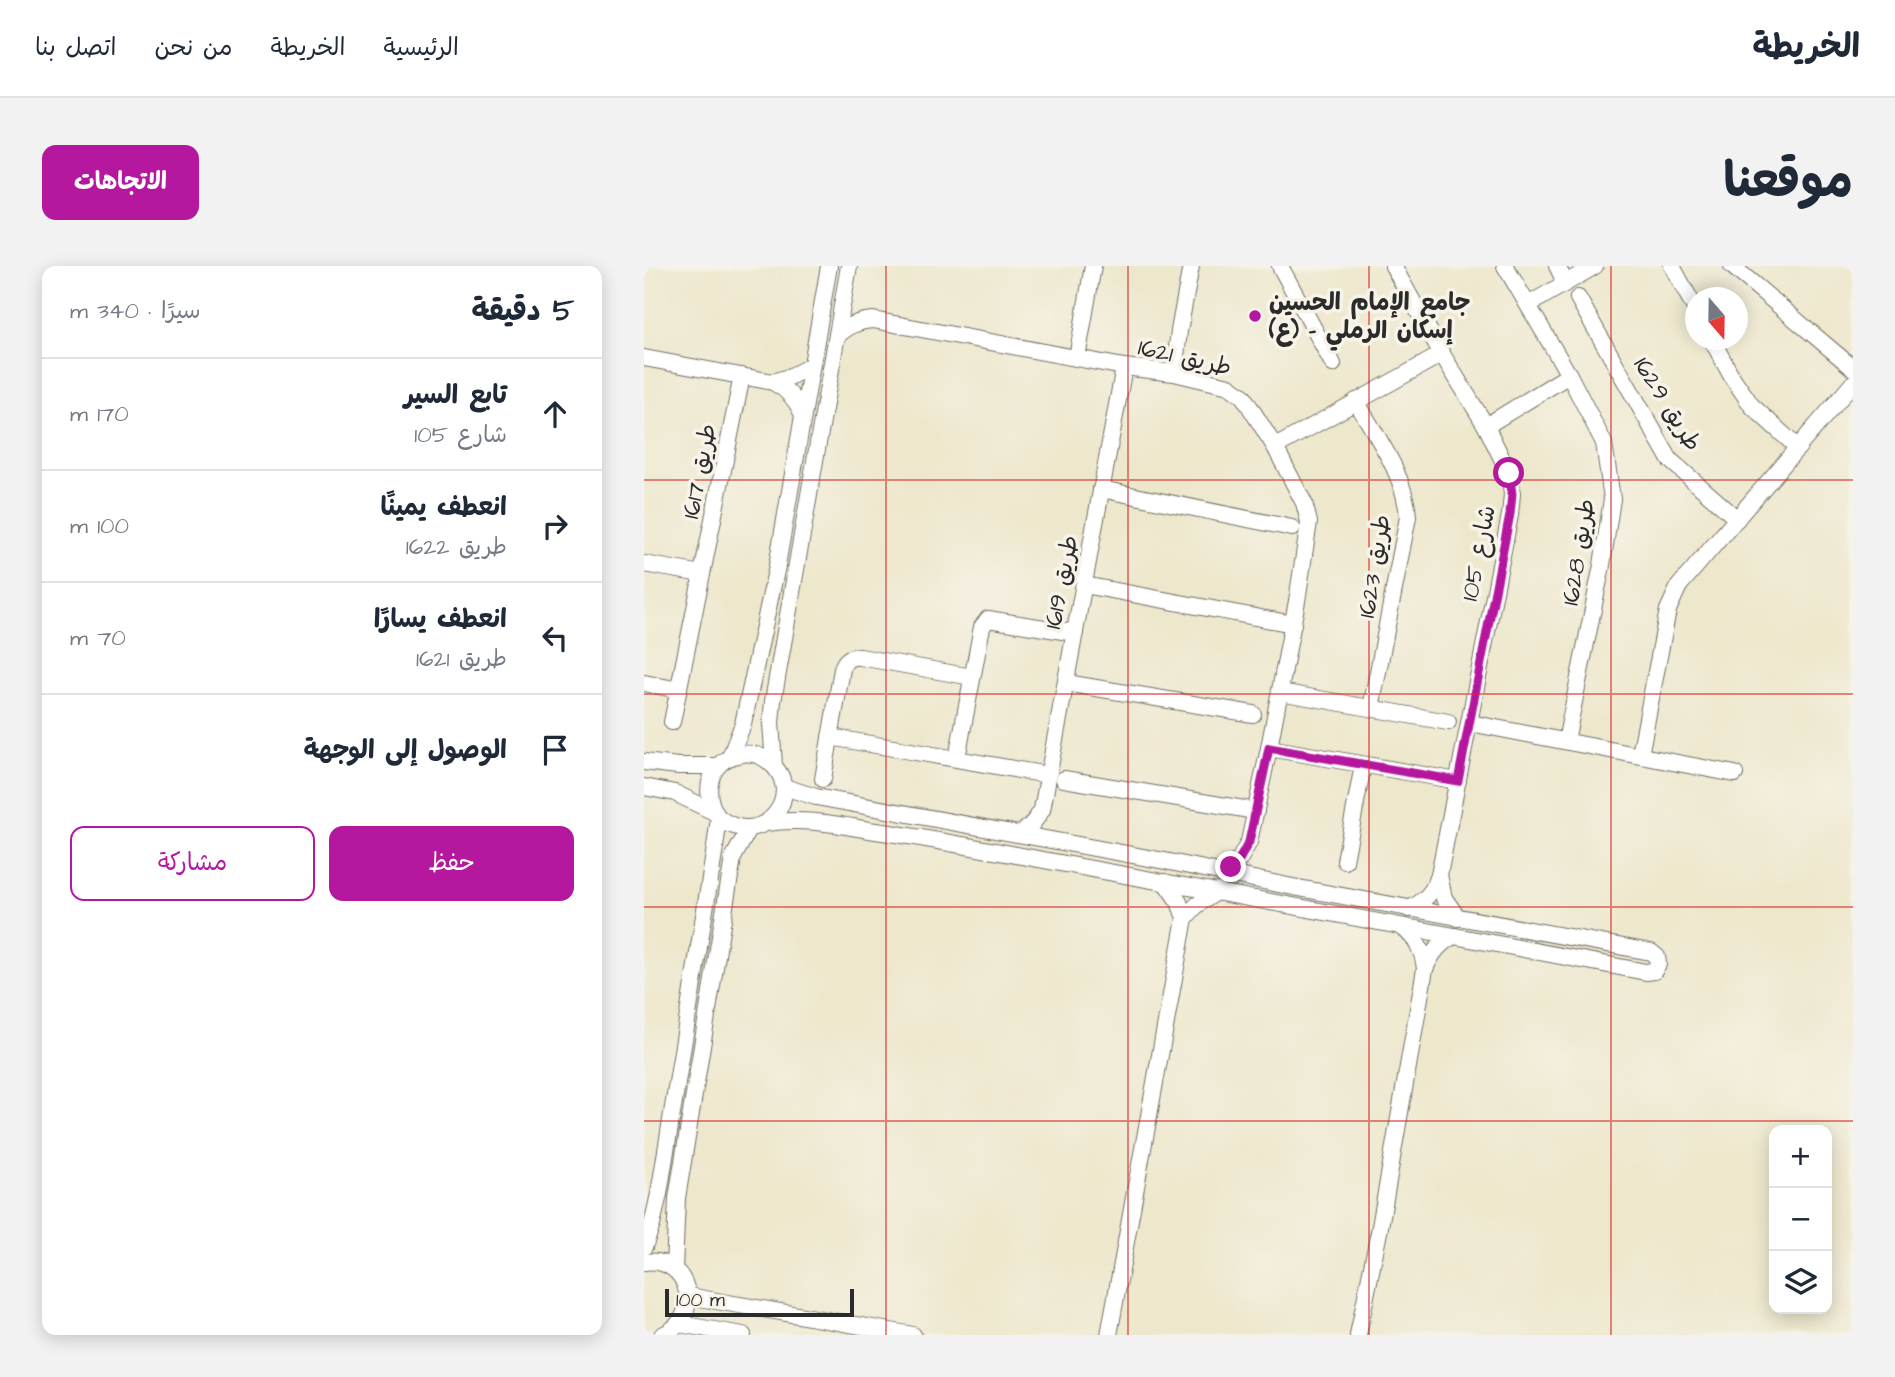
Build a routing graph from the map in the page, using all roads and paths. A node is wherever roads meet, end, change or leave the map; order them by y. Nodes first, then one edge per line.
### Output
1 (828, 266) edge
2 (849, 266) edge
3 (1093, 266) edge
4 (1191, 266) edge
5 (1280, 266) edge
6 (1392, 266) edge
7 (1505, 266) edge
8 (1557, 266) edge
9 (1595, 266) edge
10 (1672, 266) edge
11 (1732, 266) edge
12 (1565, 282) junction
13 (1685, 290) edge
14 (844, 297) junction
15 (1578, 298) dead end
16 (1528, 305) junction
17 (873, 320) junction
18 (837, 336) junction
19 (1717, 350) edge
20 (1442, 354) junction
21 (644, 358) edge
22 (1077, 358) junction
23 (1333, 364) dead end
24 (811, 366) junction
25 (1124, 367) junction
26 (1853, 368) edge
27 (1174, 373) junction
28 (1569, 375) junction
29 (742, 376) junction
30 (773, 382) junction
31 (1853, 383) edge
32 (1356, 401) junction
33 (802, 413) junction
34 (1486, 426) junction
35 (1275, 447) junction
36 (1798, 448) junction
37 (1101, 489) junction
38 (1737, 519) junction
39 (1292, 528) dead end
40 (644, 564) edge
41 (702, 575) junction
42 (1084, 585) junction
43 (1293, 624) junction
44 (1075, 633) junction
45 (972, 677) junction
46 (1066, 682) junction
47 (644, 683) edge
48 (679, 690) junction
49 (1280, 692) junction
50 (1371, 708) junction
51 (1253, 714) dead end
52 (672, 722) dead end
53 (1448, 722) dead end
54 (1470, 723) junction
55 (830, 737) junction
56 (1566, 741) junction
57 (1269, 748) junction
58 (1640, 755) junction
59 (957, 758) junction
60 (724, 761) junction
61 (644, 762) edge
62 (774, 765) junction
63 (1363, 765) junction
64 (1735, 774) dead end
65 (1056, 777) junction
66 (823, 779) dead end
67 (1458, 781) junction
68 (784, 787) junction
69 (644, 788) edge
70 (1042, 810) junction
71 (1256, 811) junction
72 (717, 815) junction
73 (766, 823) junction
74 (749, 829) junction
75 (1021, 834) junction
76 (1052, 840) junction
77 (1249, 842) junction
78 (1345, 861) dead end
79 (1222, 872) junction
80 (1439, 875) junction
81 (1263, 881) junction
82 (1165, 882) junction
83 (1218, 891) junction
84 (1409, 909) junction
85 (1185, 918) junction
86 (1458, 918) junction
87 (1402, 927) junction
88 (1454, 936) junction
89 (1425, 969) junction
90 (644, 1247) edge
91 (644, 1262) edge
92 (674, 1269) junction
93 (688, 1296) junction
94 (679, 1324) junction
95 (664, 1335) edge
96 (743, 1335) edge
97 (913, 1335) edge
98 (1109, 1335) edge
99 (1357, 1335) edge

1 - 24 street
2 - 14 street
3 - 22 street
4 - 27 street
5 - 23 street
6 - 20 street, شارع 105
7 - 16 street, طريق 1628
8 - 12 street
9 - 12 street
10 - 13 street
11 - 26 street
12 - 16 street
14 - 17 street, طريق 1621
14 - 18 street
15 - 38 street, طريق 1629
16 - 28 street, طريق 1628
17 - 18 street
17 - 22 street, طريق 1621
18 - 62 street
19 - 36 street
20 - 32 street
20 - 34 street, شارع 105
21 - 29 street
22 - 25 street, طريق 1621
24 - 30 street
24 - 33 street
25 - 27 street, طريق 1621
25 - 37 street, طريق 1619
27 - 35 street, طريق 1621
28 - 34 street
28 - 56 street, طريق 1628
29 - 30 street
29 - 41 street, طريق 1617
30 - 33 street
31 - 36 street
32 - 35 street
32 - 50 street, طريق 1623
33 - 60 street
34 - 54 street, شارع 105
35 - 43 street, طريق 1621
36 - 38 street
37 - 39 street
37 - 42 street, طريق 1619
38 - 58 street
40 - 41 street
41 - 48 street, طريق 1617
42 - 43 street
42 - 44 street, طريق 1619
43 - 49 street, طريق 1621
44 - 45 street
44 - 46 street, طريق 1619
45 - 55 street
45 - 59 street
46 - 51 street
46 - 65 street, طريق 1619
47 - 48 street
48 - 52 street, طريق 1617
49 - 50 street
49 - 57 street, طريق 1621
50 - 53 street
54 - 56 street
54 - 67 street, شارع 105
55 - 59 street
55 - 66 street
56 - 58 street
57 - 63 street
57 - 71 street, طريق 1621
58 - 64 street
59 - 65 street
60 - 61 street
60 - 62 street
60 - 72 street
62 - 68 street
63 - 67 street
63 - 78 street
65 - 70 street, طريق 1619
65 - 71 street
67 - 80 street, شارع 105
68 - 73 street
68 - 75 street
69 - 72 street
70 - 75 street
70 - 76 street, طريق 1619
71 - 77 street, طريق 1621
72 - 74 street
72 - 90 street
73 - 74 street
73 - 82 street
74 - 92 street
75 - 76 street
76 - 79 street
77 - 79 street, طريق 1621
77 - 81 street, طريق 1621
79 - 81 street
80 - 84 street, شارع 105
80 - 86 street
81 - 84 street
82 - 83 street
82 - 85 street
83 - 85 street
83 - 87 street
84 - 86 street
85 - 98 street
86 - 88 street
87 - 88 street
87 - 89 street
88 - 89 street
89 - 99 street
91 - 92 street
92 - 93 street
93 - 94 street
93 - 97 street
94 - 95 street
94 - 96 street

